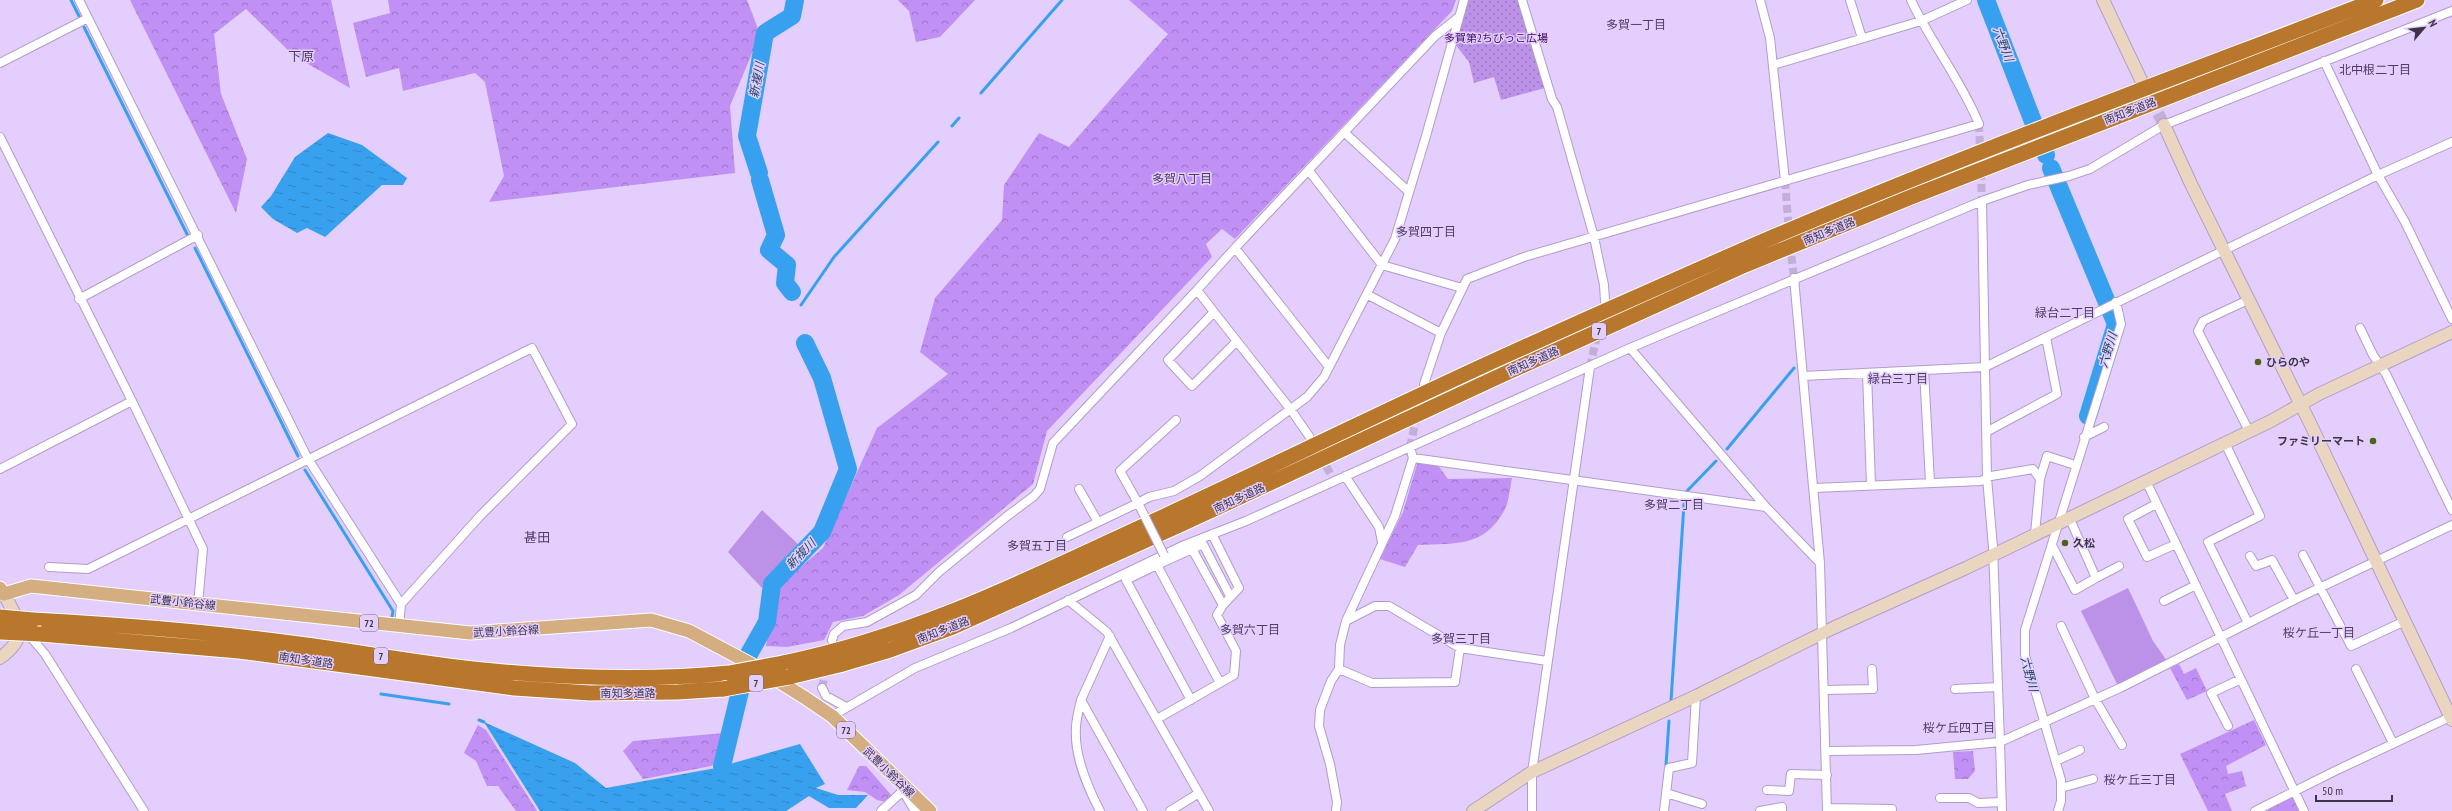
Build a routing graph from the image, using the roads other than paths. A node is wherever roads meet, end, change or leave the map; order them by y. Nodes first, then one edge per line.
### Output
1 (79, 0) edge
2 (1464, 0) edge
3 (1522, 0) edge
4 (1760, 0) edge
5 (1850, 0) edge
6 (1911, 0) edge
7 (1967, 0) edge
8 (2103, 0) edge
9 (2376, 0) edge
10 (2417, 0) edge
11 (2452, 11) edge
12 (1459, 16) junction
13 (88, 18) junction
14 (1921, 21) junction
15 (1862, 38) junction
16 (2324, 60) junction
17 (0, 63) edge
18 (1773, 65) junction
19 (2141, 80) tunnel mouth
20 (2164, 125) junction
21 (1344, 132) junction
22 (0, 137) edge
23 (2452, 142) edge
24 (1309, 171) junction
25 (2378, 175) junction
26 (1785, 181) junction
27 (1409, 192) junction
28 (1982, 201) junction
29 (198, 236) junction
30 (1594, 238) junction
31 (1235, 248) junction
32 (2225, 251) junction
33 (1382, 265) junction
34 (1794, 278) junction
35 (1462, 288) junction
36 (1197, 290) junction
37 (1368, 295) junction
38 (79, 299) junction
39 (2248, 300) junction
40 (1605, 301) dead end
41 (2116, 302) junction
42 (1214, 312) junction
43 (2452, 319) edge
44 (2360, 328) dead end
45 (2452, 332) edge
46 (1441, 333) junction
47 (2046, 337) junction
48 (1236, 341) junction
49 (1630, 348) junction
50 (2379, 364) junction
51 (1328, 367) junction
52 (1590, 367) junction
53 (1984, 367) junction
54 (1924, 370) junction
55 (1867, 373) junction
56 (1803, 376) junction
57 (1424, 384) tunnel mouth
58 (132, 401) junction
59 (2300, 403) junction
60 (1291, 410) junction
61 (1176, 420) dead end
62 (2104, 426) dead end
63 (1988, 431) junction
64 (2249, 431) junction
65 (1309, 436) dead end
66 (2084, 437) junction
67 (2226, 443) junction
68 (1410, 447) junction
69 (1413, 458) junction
70 (308, 459) junction
71 (2073, 465) junction
72 (0, 469) edge
73 (1344, 476) junction
74 (1987, 478) junction
75 (2040, 479) junction
76 (1573, 480) junction
77 (2146, 481) junction
78 (1930, 482) junction
79 (1871, 485) junction
80 (1814, 488) junction
81 (1079, 489) dead end
82 (1138, 503) junction
83 (2156, 504) junction
84 (1766, 507) junction
85 (2452, 510) edge
86 (189, 518) junction
87 (2064, 520) junction
88 (1098, 522) junction
89 (2452, 525) edge
90 (1212, 534) junction
91 (2035, 534) junction
92 (1067, 537) dead end
93 (1382, 542) junction
94 (2176, 544) junction
95 (2052, 545) junction
96 (1192, 549) junction
97 (1993, 554) junction
98 (1164, 555) junction
99 (2303, 555) dead end
100 (2250, 556) dead end
101 (2376, 561) junction
102 (1820, 563) junction
103 (1157, 565) junction
104 (2119, 566) dead end
105 (49, 567) dead end
106 (2096, 578) junction
107 (2196, 585) junction
108 (2321, 588) junction
109 (2, 591) edge
110 (1230, 596) junction
111 (1068, 600) junction
112 (2294, 600) junction
113 (2164, 601) dead end
114 (198, 604) junction
115 (401, 604) junction
116 (1223, 605) junction
117 (0, 618) edge
118 (1346, 621) junction
119 (2405, 621) junction
120 (26, 622) junction
121 (2248, 623) junction
122 (399, 626) junction
123 (2061, 626) dead end
124 (0, 632) edge
125 (1822, 634) junction
126 (1110, 636) junction
127 (2221, 638) junction
128 (832, 640) dead end
129 (1460, 648) junction
130 (0, 658) edge
131 (1547, 661) junction
132 (1339, 669) junction
133 (1872, 669) dead end
134 (2356, 669) dead end
135 (2239, 680) junction
136 (1220, 683) junction
137 (1998, 687) junction
138 (822, 688) dead end
139 (1955, 689) dead end
140 (1825, 690) junction
141 (1696, 696) junction
142 (2095, 699) junction
143 (1081, 700) junction
144 (1191, 700) junction
145 (846, 707) junction
146 (832, 716) junction
147 (2451, 718) edge
148 (1157, 719) junction
149 (2045, 723) junction
150 (2228, 726) dead end
151 (2000, 742) junction
152 (2393, 743) junction
153 (2122, 745) dead end
154 (1826, 750) junction
155 (2080, 750) dead end
156 (2056, 761) junction
157 (1532, 772) junction
158 (1826, 775) junction
159 (2093, 779) dead end
160 (2061, 788) junction
161 (904, 790) junction
162 (1767, 790) dead end
163 (2294, 792) junction
164 (1199, 793) junction
165 (1666, 793) junction
166 (1940, 798) dead end
167 (2002, 802) junction
168 (1702, 804) dead end
169 (1892, 808) dead end
170 (1827, 810) edge
171 (144, 811) edge
172 (881, 811) edge
173 (915, 811) edge
174 (930, 811) edge
175 (1100, 811) edge
176 (1143, 811) edge
177 (1170, 811) edge
178 (1209, 811) edge
179 (1336, 811) edge
180 (1473, 811) edge
181 (1532, 811) edge
182 (1664, 811) edge
183 (1760, 811) edge
184 (1782, 811) edge
185 (2002, 811) edge
186 (2058, 811) edge
187 (2256, 811) edge
188 (2304, 811) edge

1 - 13 street
2 - 12 street
3 - 30 street
4 - 18 street
5 - 15 street
6 - 14 street
7 - 14 street
8 - 19 street
9 - 120 highway, 南知多道路 / 7, bridge
10 - 124 highway, 南知多道路 / 7, bridge
11 - 16 street
12 - 21 street
12 - 27 street
13 - 17 street
13 - 29 street
14 - 15 street
14 - 26 street
15 - 18 street
16 - 20 street
16 - 25 street
18 - 26 street
20 - 28 street
20 - 32 street
21 - 24 street
21 - 27 street
22 - 38 street
23 - 25 street
24 - 31 street
24 - 33 street
25 - 32 street
25 - 43 street
26 - 30 street
27 - 33 street
28 - 34 street
28 - 53 street
29 - 38 street
29 - 70 street
30 - 35 street
30 - 40 street
31 - 36 street
31 - 51 street
32 - 39 street
32 - 41 street
33 - 35 street
33 - 37 street
34 - 49 street
34 - 56 street
35 - 46 street
36 - 42 street
36 - 128 street
37 - 46 street
37 - 51 street
38 - 58 street
39 - 59 street
39 - 64 street
41 - 47 street
41 - 66 street
42 - 48 street
42 - 48 street
44 - 50 street
45 - 50 street
46 - 57 street
47 - 53 street
47 - 63 street
48 - 60 street
49 - 52 street
49 - 84 street
50 - 59 street
50 - 85 street
51 - 60 street
52 - 68 street
52 - 76 street
53 - 54 street
53 - 63 street
54 - 55 street
54 - 78 street
55 - 56 street
55 - 79 street
56 - 80 street
58 - 72 street
58 - 86 street
59 - 64 street
59 - 101 street
60 - 65 street
60 - 82 street
61 - 82 street
62 - 66 street
63 - 74 street
64 - 67 street
66 - 71 street
67 - 77 street
67 - 121 street
68 - 69 street
68 - 73 street
69 - 76 street
69 - 93 street
70 - 86 street
70 - 115 street
70 - 115 street
71 - 75 street
71 - 87 street
73 - 90 street
73 - 93 street
74 - 75 street
74 - 78 street
74 - 97 street
75 - 91 street
76 - 84 street
76 - 131 street
77 - 83 street
77 - 87 street
78 - 79 street
79 - 80 street
80 - 102 street
81 - 88 street
82 - 88 street
82 - 98 street, bridge
83 - 94 street
83 - 94 street
84 - 102 street
86 - 105 street
86 - 114 street
87 - 91 street
87 - 95 street
87 - 106 street
88 - 92 street
89 - 101 street
90 - 98 street
90 - 110 street
91 - 97 street
93 - 118 street
94 - 107 street
95 - 106 street
95 - 149 street
96 - 103 street
96 - 110 street
96 - 116 street
97 - 125 street
97 - 137 street
98 - 111 street
99 - 108 street
100 - 112 street
101 - 108 street
101 - 119 street
102 - 125 street
103 - 136 street
103 - 144 street
104 - 106 street
107 - 113 street
107 - 127 street
108 - 112 street
108 - 119 street
109 - 114 main road, 武豊小鈴谷線 / 72
109 - 120 street
110 - 116 street
111 - 126 street
111 - 145 street
112 - 121 street
114 - 122 main road, 武豊小鈴谷線 / 72
115 - 122 street
116 - 136 street
117 - 120 highway, 南知多道路 / 7, bridge
118 - 129 street
118 - 132 street
119 - 147 street
120 - 130 street
120 - 171 street
121 - 127 street
122 - 146 main road, 武豊小鈴谷線 / 72
123 - 142 street
125 - 140 street
125 - 141 street
126 - 143 street
126 - 148 street
127 - 135 street
127 - 142 street
129 - 131 street
129 - 132 street
131 - 157 street
132 - 179 street
133 - 140 street
134 - 152 street
135 - 150 street
135 - 163 street
136 - 144 street
137 - 139 street
137 - 151 street
138 - 145 street
140 - 154 street
141 - 157 street
141 - 165 street
142 - 149 street
142 - 153 street
143 - 175 street
143 - 176 street
144 - 148 street
145 - 146 street
146 - 161 main road, 武豊小鈴谷線 / 72
147 - 152 street
148 - 164 street
149 - 151 street
149 - 156 street
151 - 154 street
151 - 167 street
152 - 163 street
154 - 158 street
155 - 156 street
156 - 160 street
157 - 180 street
157 - 181 street
158 - 162 street
158 - 170 street
159 - 160 street
160 - 186 street
161 - 172 street
161 - 173 street
161 - 174 main road, 武豊小鈴谷線 / 72
163 - 187 street
163 - 188 street
164 - 177 street
164 - 178 street
165 - 168 street
165 - 182 street
166 - 167 street
167 - 185 street
169 - 170 street
183 - 184 street

